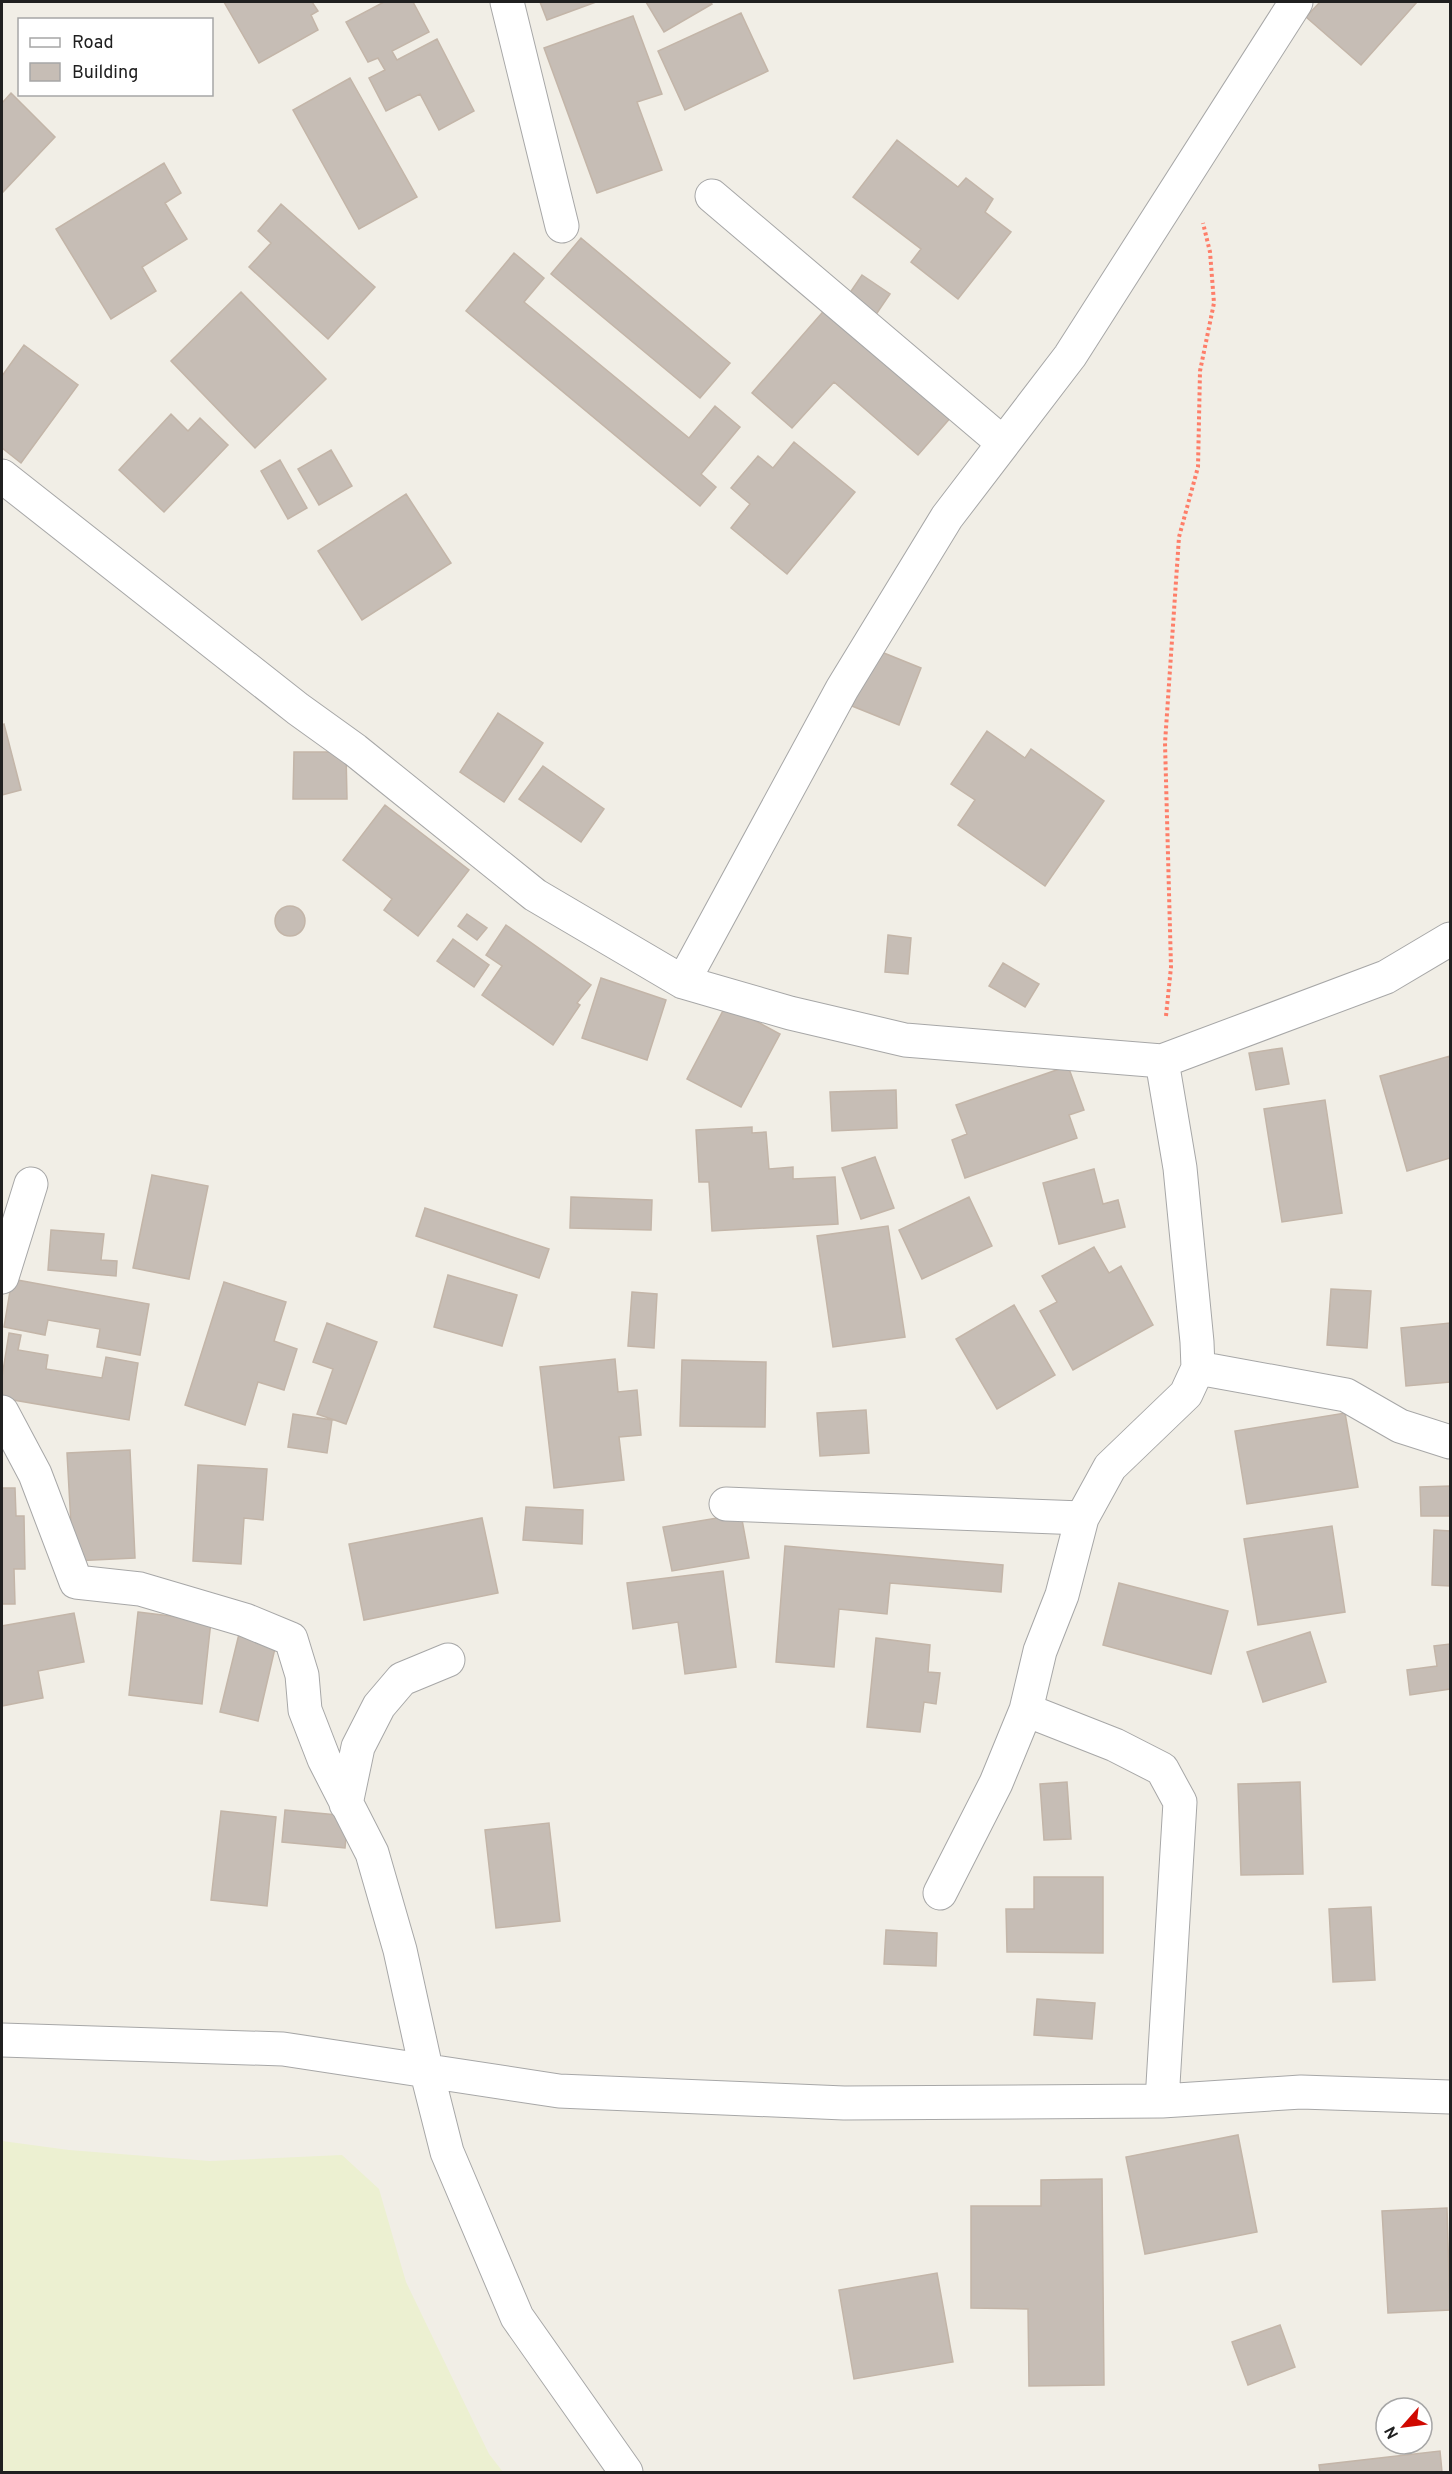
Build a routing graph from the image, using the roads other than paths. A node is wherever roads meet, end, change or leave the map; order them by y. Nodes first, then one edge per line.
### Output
1 (507, 2) edge
2 (1296, 2) edge
3 (712, 196) dead end
4 (562, 226) dead end
5 (1003, 443) junction
6 (2, 476) edge
7 (1450, 939) edge
8 (683, 982) junction
9 (1162, 1061) junction
10 (31, 1184) dead end
11 (2, 1277) edge
12 (1198, 1368) junction
13 (2, 1412) edge
14 (1450, 1442) edge
15 (726, 1504) dead end
16 (1082, 1518) junction
17 (448, 1660) dead end
18 (1026, 1710) junction
19 (346, 1804) junction
20 (940, 1893) dead end
21 (2, 2040) edge
22 (427, 2073) junction
23 (1450, 2097) edge
24 (1162, 2101) junction
25 (626, 2472) edge

1 - 4 street
2 - 5 street
3 - 5 street
5 - 8 street
6 - 8 street
7 - 9 street
8 - 9 street
9 - 12 street
10 - 11 street
12 - 14 street
12 - 16 street
13 - 19 street
15 - 16 street
16 - 18 street
17 - 19 street
18 - 20 street
18 - 24 street
19 - 22 street
21 - 22 street
22 - 24 street
22 - 25 street
23 - 24 street

